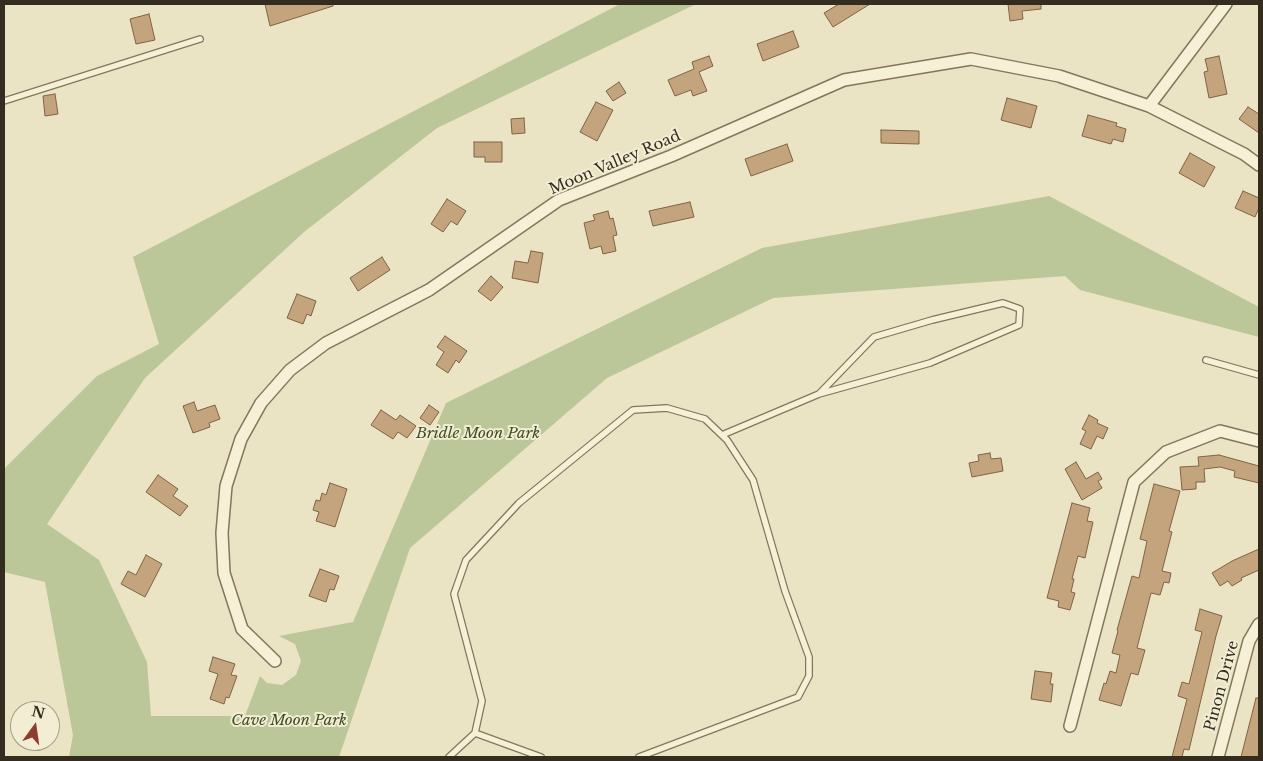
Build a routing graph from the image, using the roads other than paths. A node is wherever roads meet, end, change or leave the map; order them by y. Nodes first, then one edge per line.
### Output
1 (1226, 4) edge
2 (200, 39) dead end
3 (4, 101) edge
4 (1149, 106) junction
5 (1259, 165) edge
6 (1206, 360) dead end
7 (1259, 374) edge
8 (819, 394) junction
9 (722, 435) junction
10 (1259, 441) edge
11 (1259, 624) edge
12 (275, 661) dead end
13 (1070, 726) dead end
14 (475, 732) junction
15 (449, 757) edge
16 (541, 757) edge
17 (638, 757) edge
18 (1218, 757) edge

1 - 4 street
2 - 3 lane
4 - 5 street, Moon Valley Road
4 - 12 street, Moon Valley Road
6 - 7 lane
8 - 8 lane
8 - 9 lane
9 - 14 lane
9 - 17 lane
10 - 13 street
11 - 18 street, Pinon Drive
14 - 15 lane
14 - 16 lane

